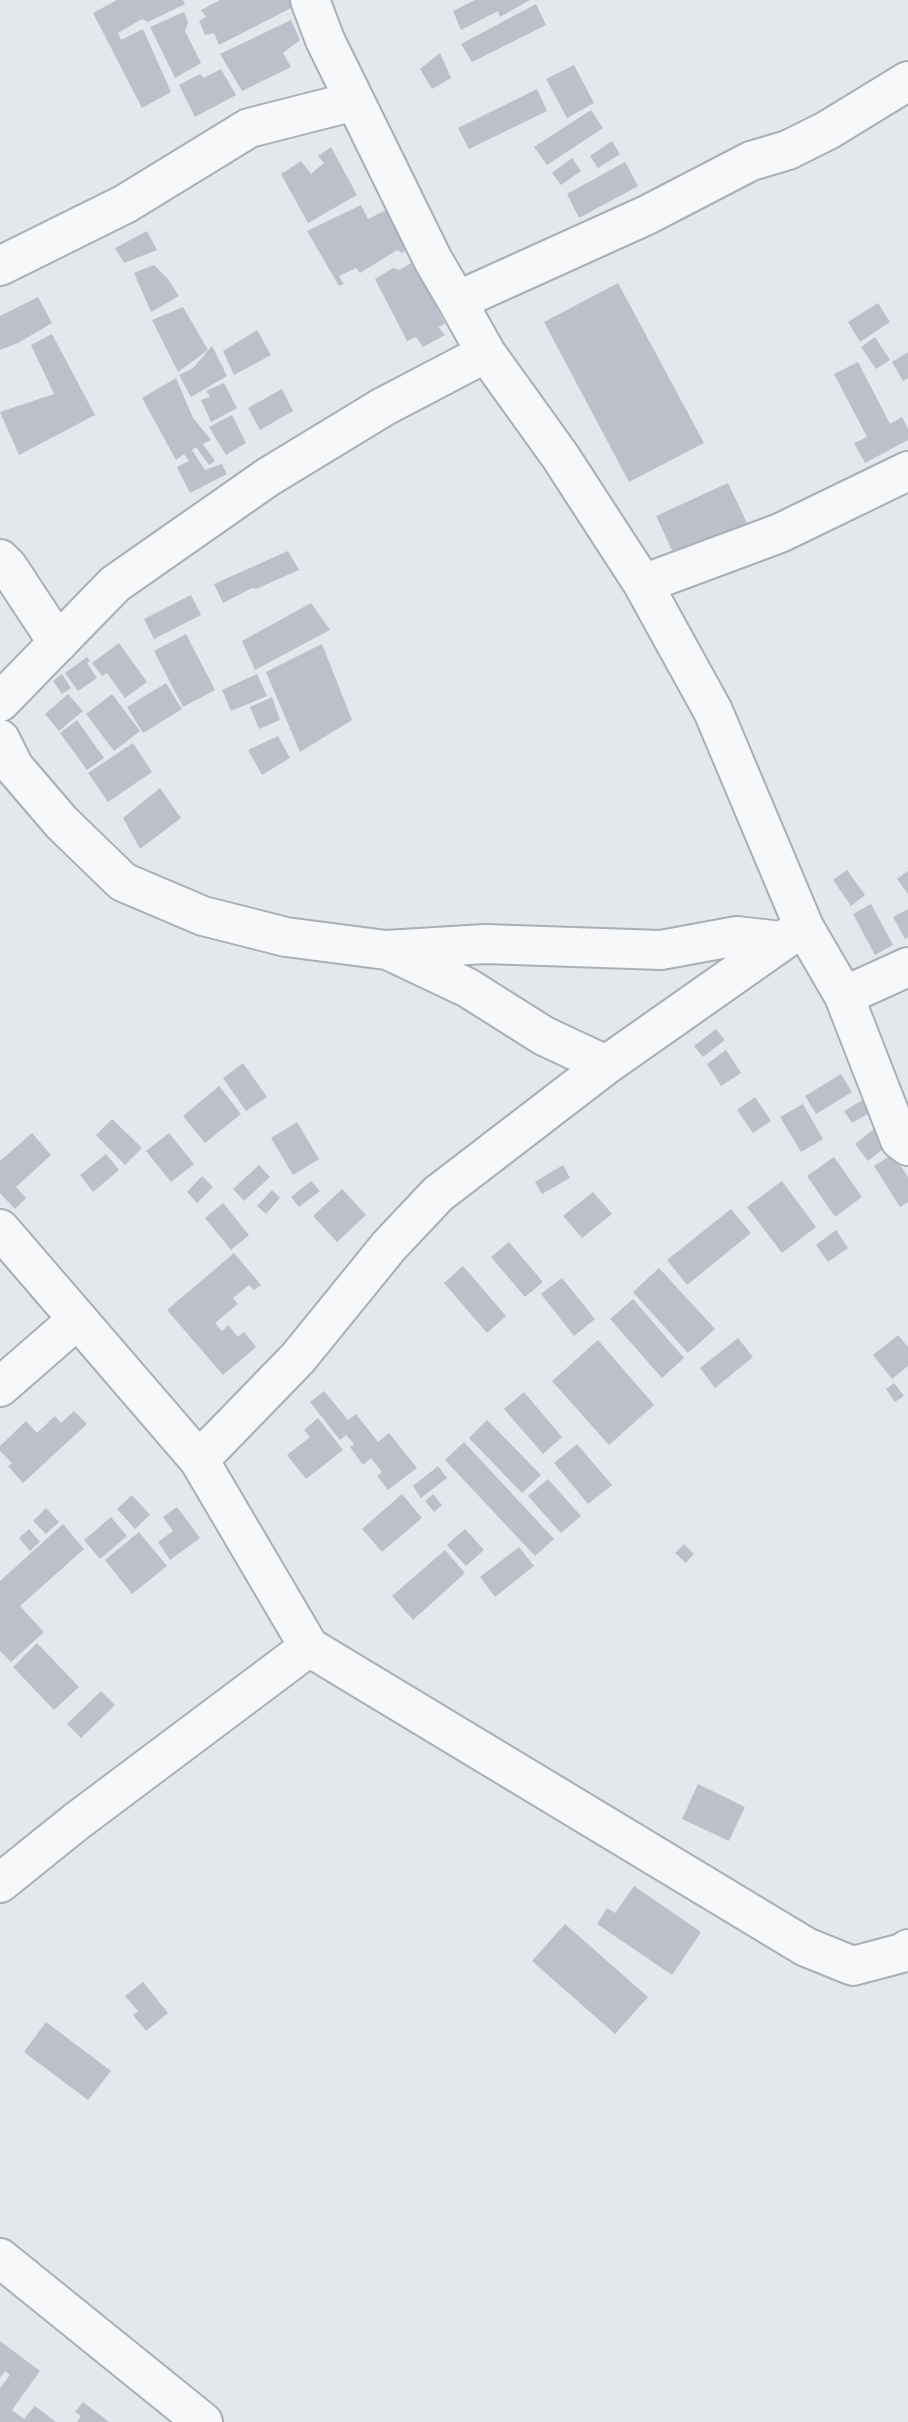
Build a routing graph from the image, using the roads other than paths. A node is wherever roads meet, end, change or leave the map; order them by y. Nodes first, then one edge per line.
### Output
1 (310, 0) edge
2 (908, 81) edge
3 (355, 100) junction
4 (0, 266) edge
5 (457, 301) junction
6 (486, 353) junction
7 (908, 471) edge
8 (0, 559) edge
9 (643, 584) junction
10 (58, 643) junction
11 (0, 702) edge
12 (0, 739) edge
13 (792, 934) junction
14 (386, 950) junction
15 (908, 967) edge
16 (844, 996) junction
17 (606, 1065) junction
18 (908, 1146) edge
19 (0, 1229) edge
20 (78, 1320) junction
21 (0, 1387) edge
22 (200, 1460) junction
23 (309, 1647) junction
24 (0, 1883) edge
25 (908, 1949) edge
26 (0, 2258) edge
27 (203, 2422) edge

1 - 3 street
2 - 5 street
3 - 4 street
3 - 5 street
5 - 6 street
6 - 9 street
6 - 10 street
7 - 9 street
8 - 10 street
9 - 13 street
10 - 11 street
12 - 14 street
13 - 14 street
13 - 16 street
13 - 17 street
14 - 17 street
15 - 16 street
16 - 18 street
17 - 22 street
19 - 20 street
20 - 21 street
20 - 22 street
22 - 23 street
23 - 24 street
23 - 25 street
26 - 27 street

